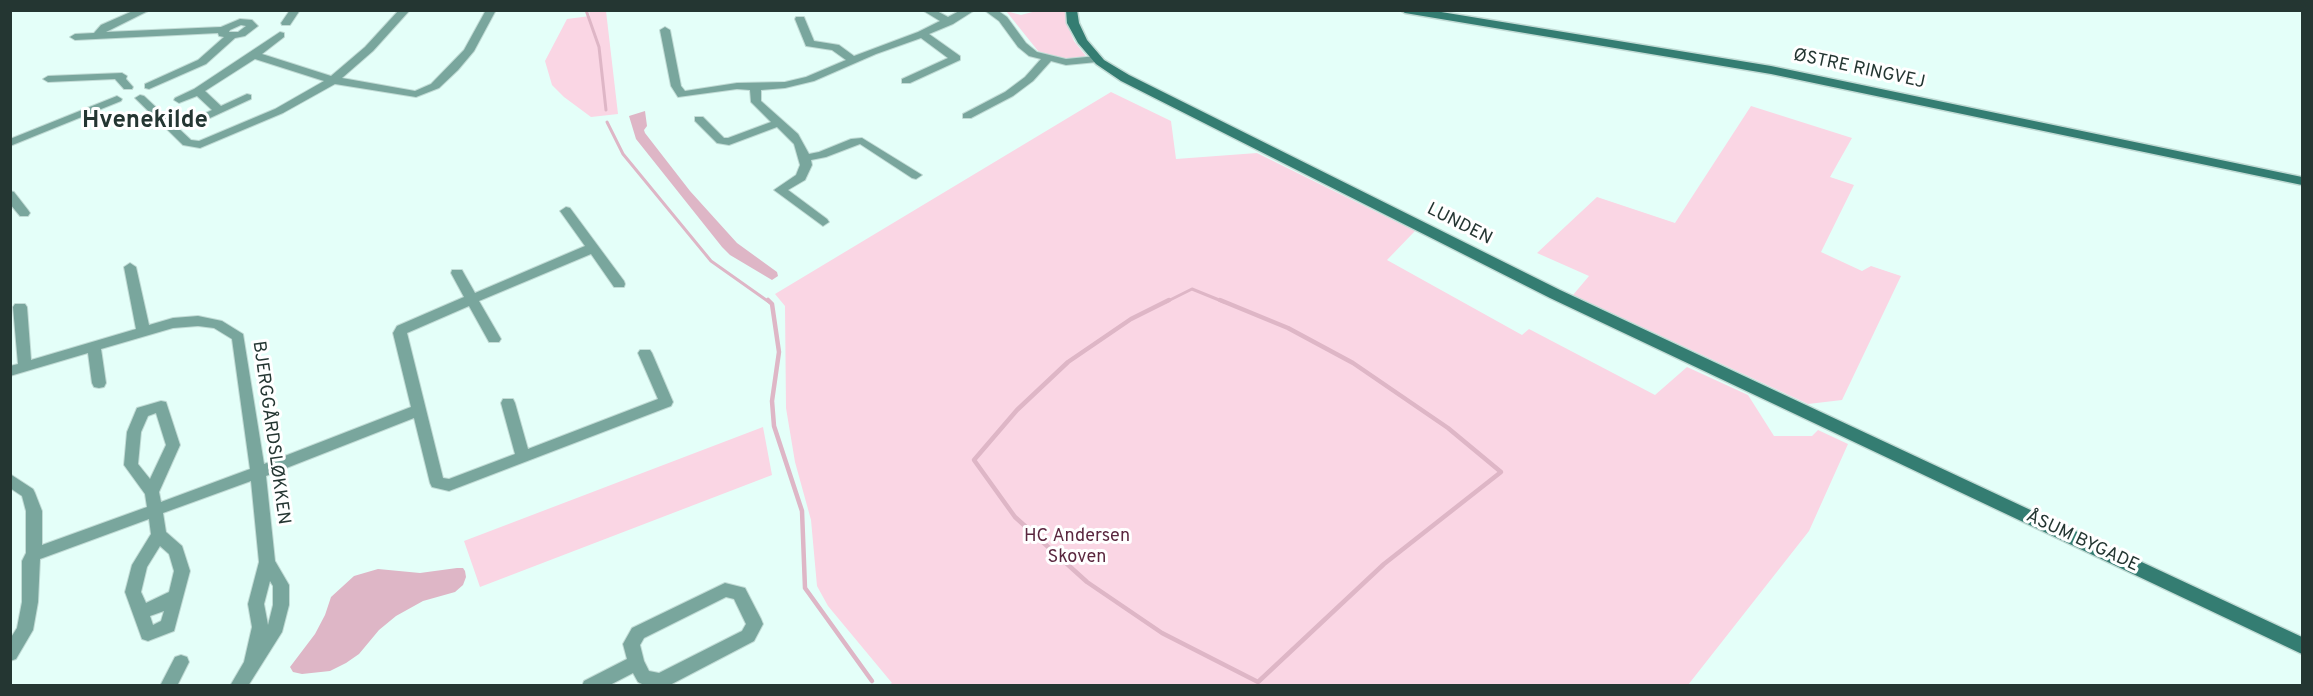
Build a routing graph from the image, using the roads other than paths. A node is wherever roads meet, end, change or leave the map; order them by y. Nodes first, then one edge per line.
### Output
1 (145, 10) edge
2 (295, 10) edge
3 (405, 10) edge
4 (491, 10) edge
5 (927, 10) edge
6 (970, 10) edge
7 (989, 10) edge
8 (1071, 10) edge
9 (1405, 10) edge
10 (240, 16) edge
11 (800, 19) dead end
12 (949, 22) junction
13 (286, 23) dead end
14 (665, 30) dead end
15 (227, 33) junction
16 (280, 34) dead end
17 (922, 34) junction
18 (97, 36) junction
19 (75, 37) dead end
20 (254, 55) junction
21 (1047, 59) junction
22 (1097, 59) junction
23 (853, 60) junction
24 (48, 79) dead end
25 (333, 80) junction
26 (906, 81) dead end
27 (149, 86) junction
28 (128, 87) junction
29 (755, 87) junction
30 (198, 91) junction
31 (247, 97) dead end
32 (140, 98) junction
33 (117, 99) junction
34 (179, 100) dead end
35 (219, 110) junction
36 (967, 116) dead end
37 (699, 119) dead end
38 (197, 120) dead end
39 (778, 123) junction
40 (10, 143) edge
41 (805, 158) junction
42 (916, 176) dead end
43 (2302, 181) edge
44 (10, 195) edge
45 (566, 211) dead end
46 (24, 213) dead end
47 (822, 222) dead end
48 (593, 248) junction
49 (130, 267) dead end
50 (457, 273) dead end
51 (619, 284) dead end
52 (471, 298) junction
53 (20, 307) dead end
54 (143, 331) junction
55 (494, 339) dead end
56 (94, 346) junction
57 (645, 353) dead end
58 (25, 366) junction
59 (10, 371) edge
60 (99, 383) dead end
61 (508, 402) dead end
62 (418, 410) junction
63 (1861, 438) joint
64 (523, 456) junction
65 (258, 473) junction
66 (10, 480) edge
67 (152, 492) junction
68 (154, 511) junction
69 (159, 534) junction
70 (34, 554) junction
71 (267, 562) junction
72 (176, 596) junction
73 (138, 607) junction
74 (2302, 646) edge
75 (10, 654) edge
76 (182, 662) dead end
77 (636, 663) junction
78 (252, 665) junction
79 (168, 686) edge
80 (238, 686) edge
81 (590, 686) edge

1 - 18 street
2 - 13 street
3 - 25 street
4 - 25 street
5 - 12 street
6 - 12 street
7 - 21 street
8 - 22 street, LUNDEN
9 - 43 street, ØSTRE RINGVEJ
10 - 15 street
11 - 23 street
12 - 17 street
14 - 29 street
15 - 18 street
15 - 27 street
16 - 20 street
17 - 23 street
17 - 26 street
18 - 19 street
20 - 25 street
20 - 30 street
21 - 22 street
21 - 36 street
22 - 63 street, LUNDEN
23 - 29 street
24 - 28 street
25 - 32 street
27 - 28 street
27 - 32 street
28 - 33 street
29 - 39 street
30 - 34 street
30 - 35 street
31 - 35 street
32 - 33 street
33 - 40 street
35 - 38 street
37 - 39 street
39 - 41 street
41 - 42 street
41 - 47 street
44 - 46 street
45 - 48 street
48 - 51 street
48 - 52 street
49 - 54 street
50 - 52 street
52 - 55 street
52 - 62 street
53 - 58 street
54 - 56 street, BJERGGÅRDSLØKKEN
54 - 65 street, BJERGGÅRDSLØKKEN
56 - 58 street, BJERGGÅRDSLØKKEN
56 - 60 street
57 - 64 street
58 - 59 street, BJERGGÅRDSLØKKEN
61 - 64 street
62 - 64 street
62 - 65 street
63 - 74 street, ÅSUM BYGADE
65 - 68 street
65 - 71 street, BJERGGÅRDSLØKKEN
66 - 70 street
67 - 67 street
67 - 68 street
68 - 69 street
68 - 70 street
69 - 72 street
69 - 73 street
70 - 75 street
71 - 78 street, BJERGGÅRDSLØKKEN
71 - 78 street, BJERGGÅRDSLØKKEN
72 - 73 street
72 - 73 street
76 - 79 street
77 - 77 street
77 - 81 street
78 - 80 street, BJERGGÅRDSLØKKEN

